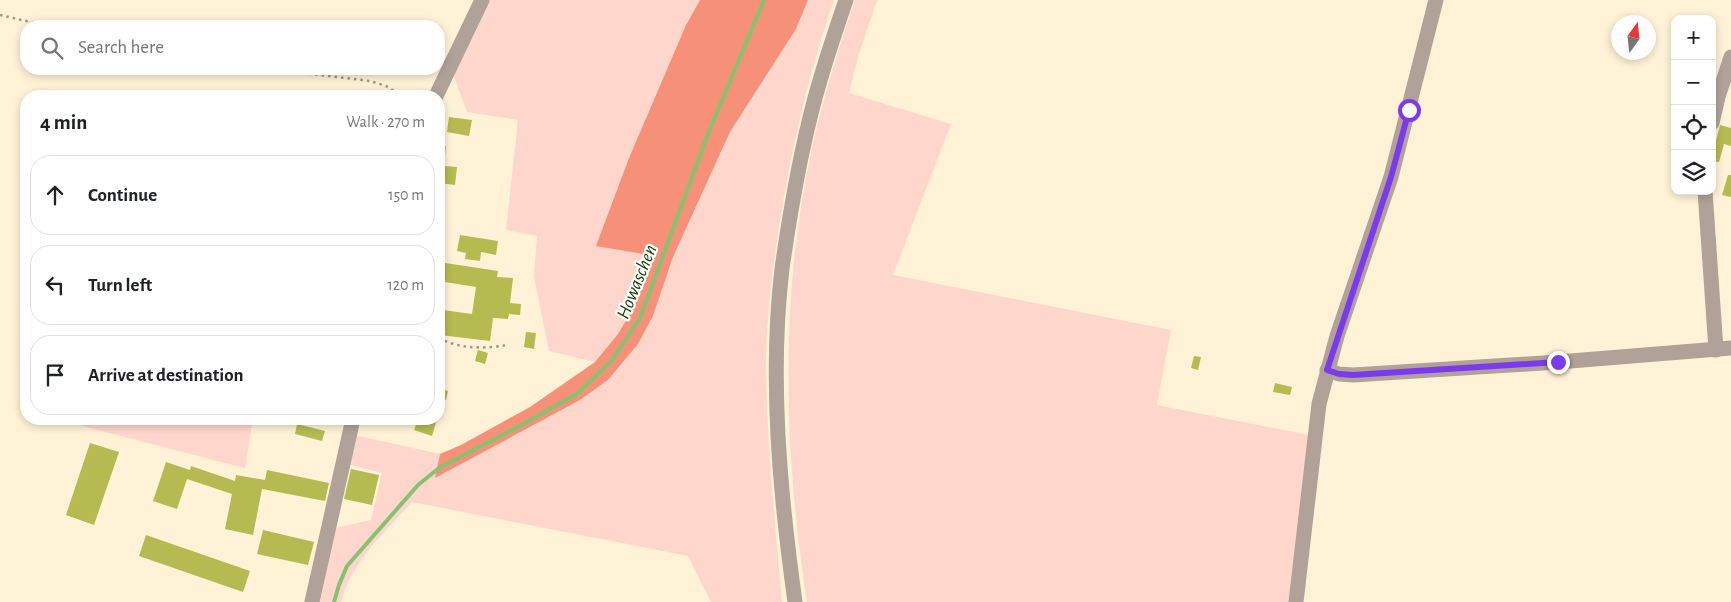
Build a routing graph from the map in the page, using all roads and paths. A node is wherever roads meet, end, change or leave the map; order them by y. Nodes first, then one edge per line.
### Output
1 (482, 0) edge
2 (846, 0) edge
3 (1436, 0) edge
4 (0, 15) edge
5 (22, 20) edge
6 (1731, 57) edge
7 (320, 75) edge
8 (392, 90) edge
9 (439, 90) edge
10 (1716, 106) edge
11 (1706, 195) edge
12 (445, 340) edge
13 (507, 345) dead end
14 (1724, 349) edge
15 (1327, 370) junction
16 (351, 425) edge
17 (312, 602) edge
18 (795, 602) edge
19 (1296, 602) edge

1 - 9 street
2 - 18 street
3 - 15 street
4 - 5 path
6 - 10 street
7 - 8 path
11 - 14 street
12 - 13 path
14 - 15 street
15 - 19 street
16 - 17 street

